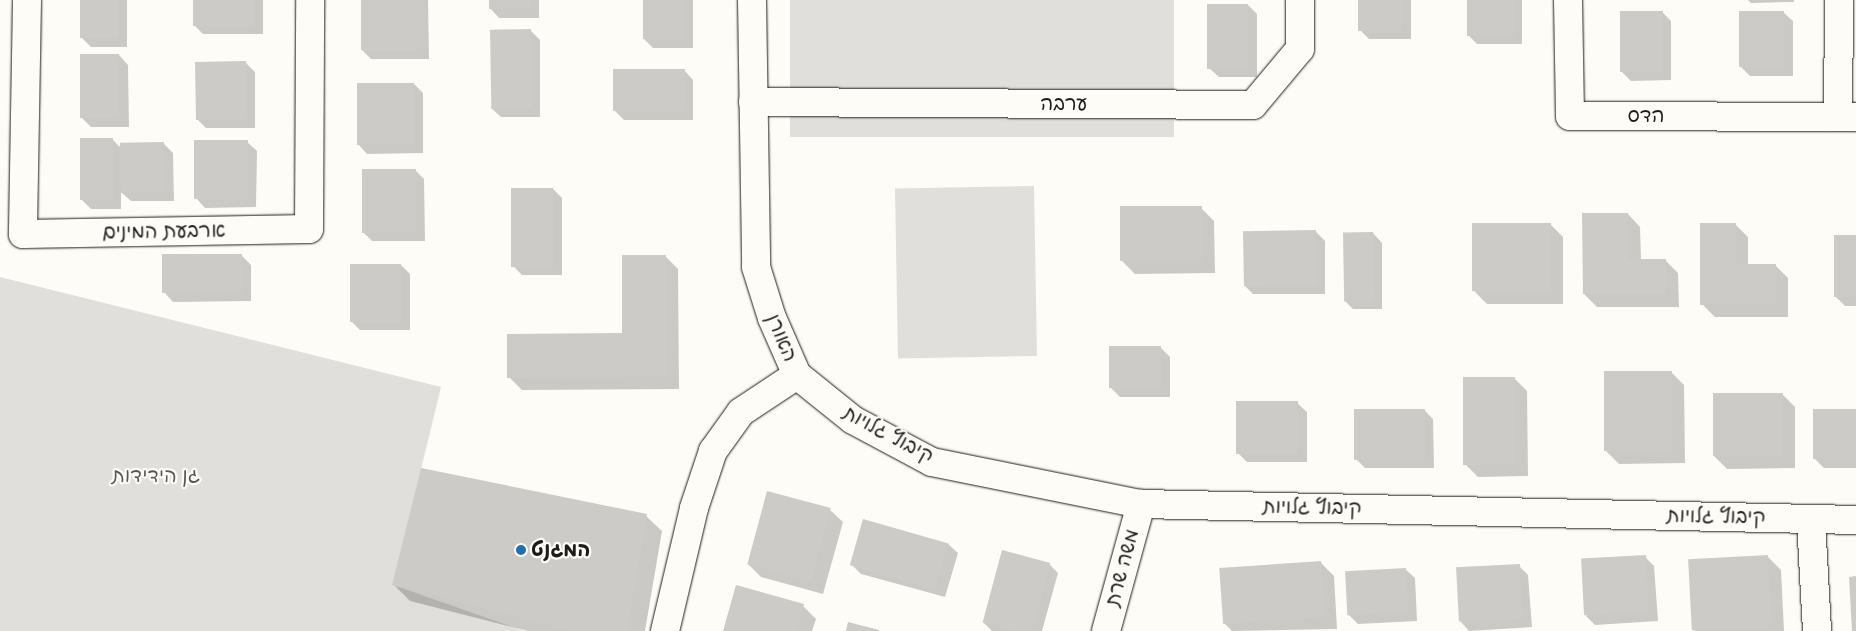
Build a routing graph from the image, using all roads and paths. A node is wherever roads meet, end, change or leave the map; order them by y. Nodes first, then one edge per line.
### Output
1 (27, 0) edge
2 (310, 0) edge
3 (752, 0) edge
4 (1300, 0) edge
5 (1568, 0) edge
6 (1839, 0) edge
7 (753, 102) junction
8 (1847, 117) edge
9 (797, 375) junction
10 (1140, 504) junction
11 (1811, 520) junction
12 (1856, 520) edge
13 (665, 631) edge
14 (1106, 631) edge
15 (1817, 631) edge

1 - 2 street, ארבעת המינים
3 - 7 street, האורן
4 - 7 street, ערבה
5 - 8 street, הדס
6 - 8 street, הדס
7 - 9 street, האורן
9 - 10 street, קיבוץ גלויות
9 - 13 street, האורן
10 - 11 street, קיבוץ גלויות
10 - 14 street, משה שרת
11 - 12 street, קיבוץ גלויות
11 - 15 street

